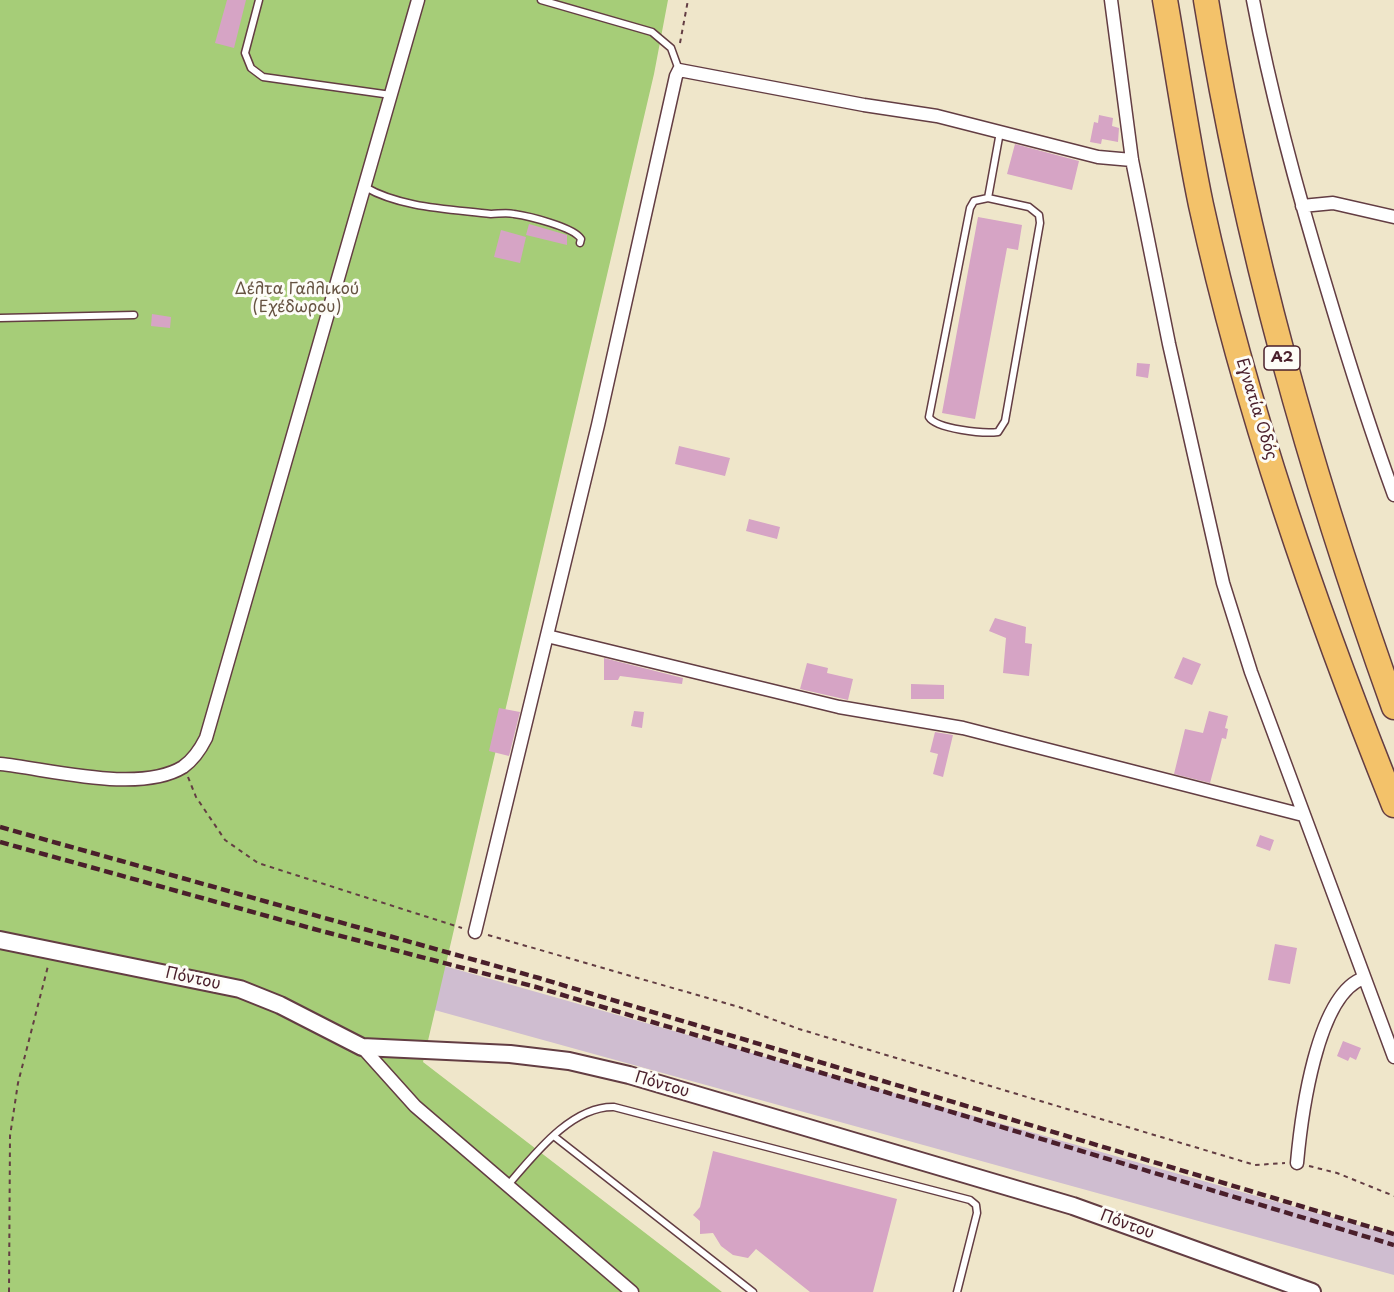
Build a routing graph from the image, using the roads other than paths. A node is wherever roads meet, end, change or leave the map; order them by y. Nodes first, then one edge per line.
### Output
1 (259, 0) edge
2 (418, 0) edge
3 (541, 0) edge
4 (1111, 0) edge
5 (1165, 0) edge
6 (1206, 0) edge
7 (1253, 0) edge
8 (678, 64) junction
9 (392, 95) junction
10 (1000, 132) junction
11 (1132, 160) junction
12 (365, 187) junction
13 (988, 198) junction
14 (1302, 206) junction
15 (1394, 217) edge
16 (580, 243) dead end
17 (134, 315) dead end
18 (0, 318) edge
19 (1394, 495) edge
20 (546, 636) junction
21 (1394, 706) edge
22 (0, 764) edge
23 (1394, 805) edge
24 (1303, 815) junction
25 (475, 932) road end
26 (0, 940) edge
27 (1364, 978) junction
28 (362, 1047) junction
29 (1394, 1057) edge
30 (555, 1137) junction
31 (1297, 1163) road end
32 (507, 1186) junction
33 (632, 1292) edge
34 (753, 1292) edge
35 (957, 1292) edge
36 (1312, 1292) edge

1 - 9 lane
2 - 9 street
3 - 8 lane
4 - 11 street
5 - 23 highway, Εγνατία Οδός / Α2
6 - 21 highway, Α2
7 - 14 street
8 - 10 street
8 - 20 street
9 - 12 street
10 - 11 street
10 - 13 lane
11 - 24 street
12 - 16 lane
12 - 22 street
13 - 13 lane
14 - 15 street
14 - 19 street
17 - 18 lane
20 - 24 street
20 - 25 street
24 - 27 street
26 - 28 street, Πόντου
27 - 29 street
27 - 31 street
28 - 32 street
28 - 36 street, Πόντου
30 - 32 lane
30 - 34 lane
30 - 35 lane
32 - 33 street

